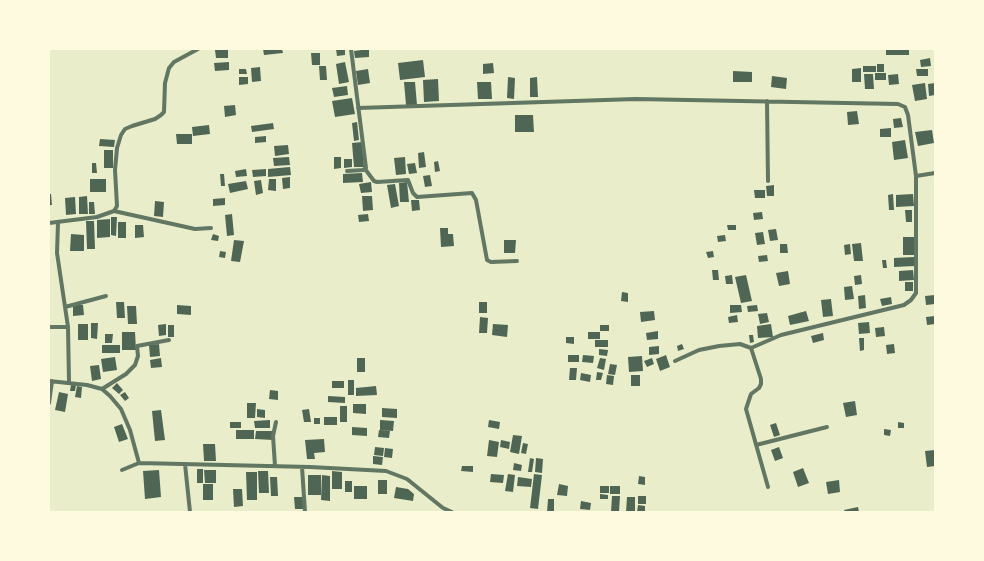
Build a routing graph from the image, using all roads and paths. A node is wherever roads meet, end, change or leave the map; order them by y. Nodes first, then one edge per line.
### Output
1 (198, 49) edge
2 (351, 49) edge
3 (767, 101) junction
4 (358, 108) junction
5 (365, 169) junction
6 (347, 171) dead end
7 (935, 173) edge
8 (916, 176) junction
9 (768, 181) dead end
10 (114, 211) junction
11 (49, 223) edge
12 (58, 223) junction
13 (211, 228) dead end
14 (517, 261) dead end
15 (106, 296) dead end
16 (65, 307) junction
17 (49, 327) edge
18 (68, 327) junction
19 (169, 340) dead end
20 (751, 348) junction
21 (675, 361) dead end
22 (50, 381) edge
23 (69, 382) junction
24 (102, 389) junction
25 (49, 403) edge
26 (276, 422) dead end
27 (827, 427) dead end
28 (756, 446) junction
29 (139, 463) junction
30 (185, 464) junction
31 (275, 466) junction
32 (302, 467) junction
33 (122, 470) dead end
34 (768, 487) dead end
35 (190, 512) edge
36 (305, 512) edge
37 (452, 512) edge

1 - 10 street
2 - 4 street
3 - 4 street
3 - 8 street
3 - 9 street
4 - 5 street
5 - 6 street
5 - 14 street
7 - 8 street
8 - 20 street
10 - 12 street
10 - 13 street
11 - 12 street
12 - 16 street
15 - 16 street
16 - 18 street
17 - 18 street
18 - 23 street
19 - 24 street
20 - 21 street
20 - 28 street
22 - 23 street
22 - 25 street
23 - 24 street
24 - 29 street
26 - 31 street
27 - 28 street
28 - 34 street
29 - 30 street
29 - 33 street
30 - 31 street
30 - 35 street
31 - 32 street
32 - 36 street
32 - 37 street

